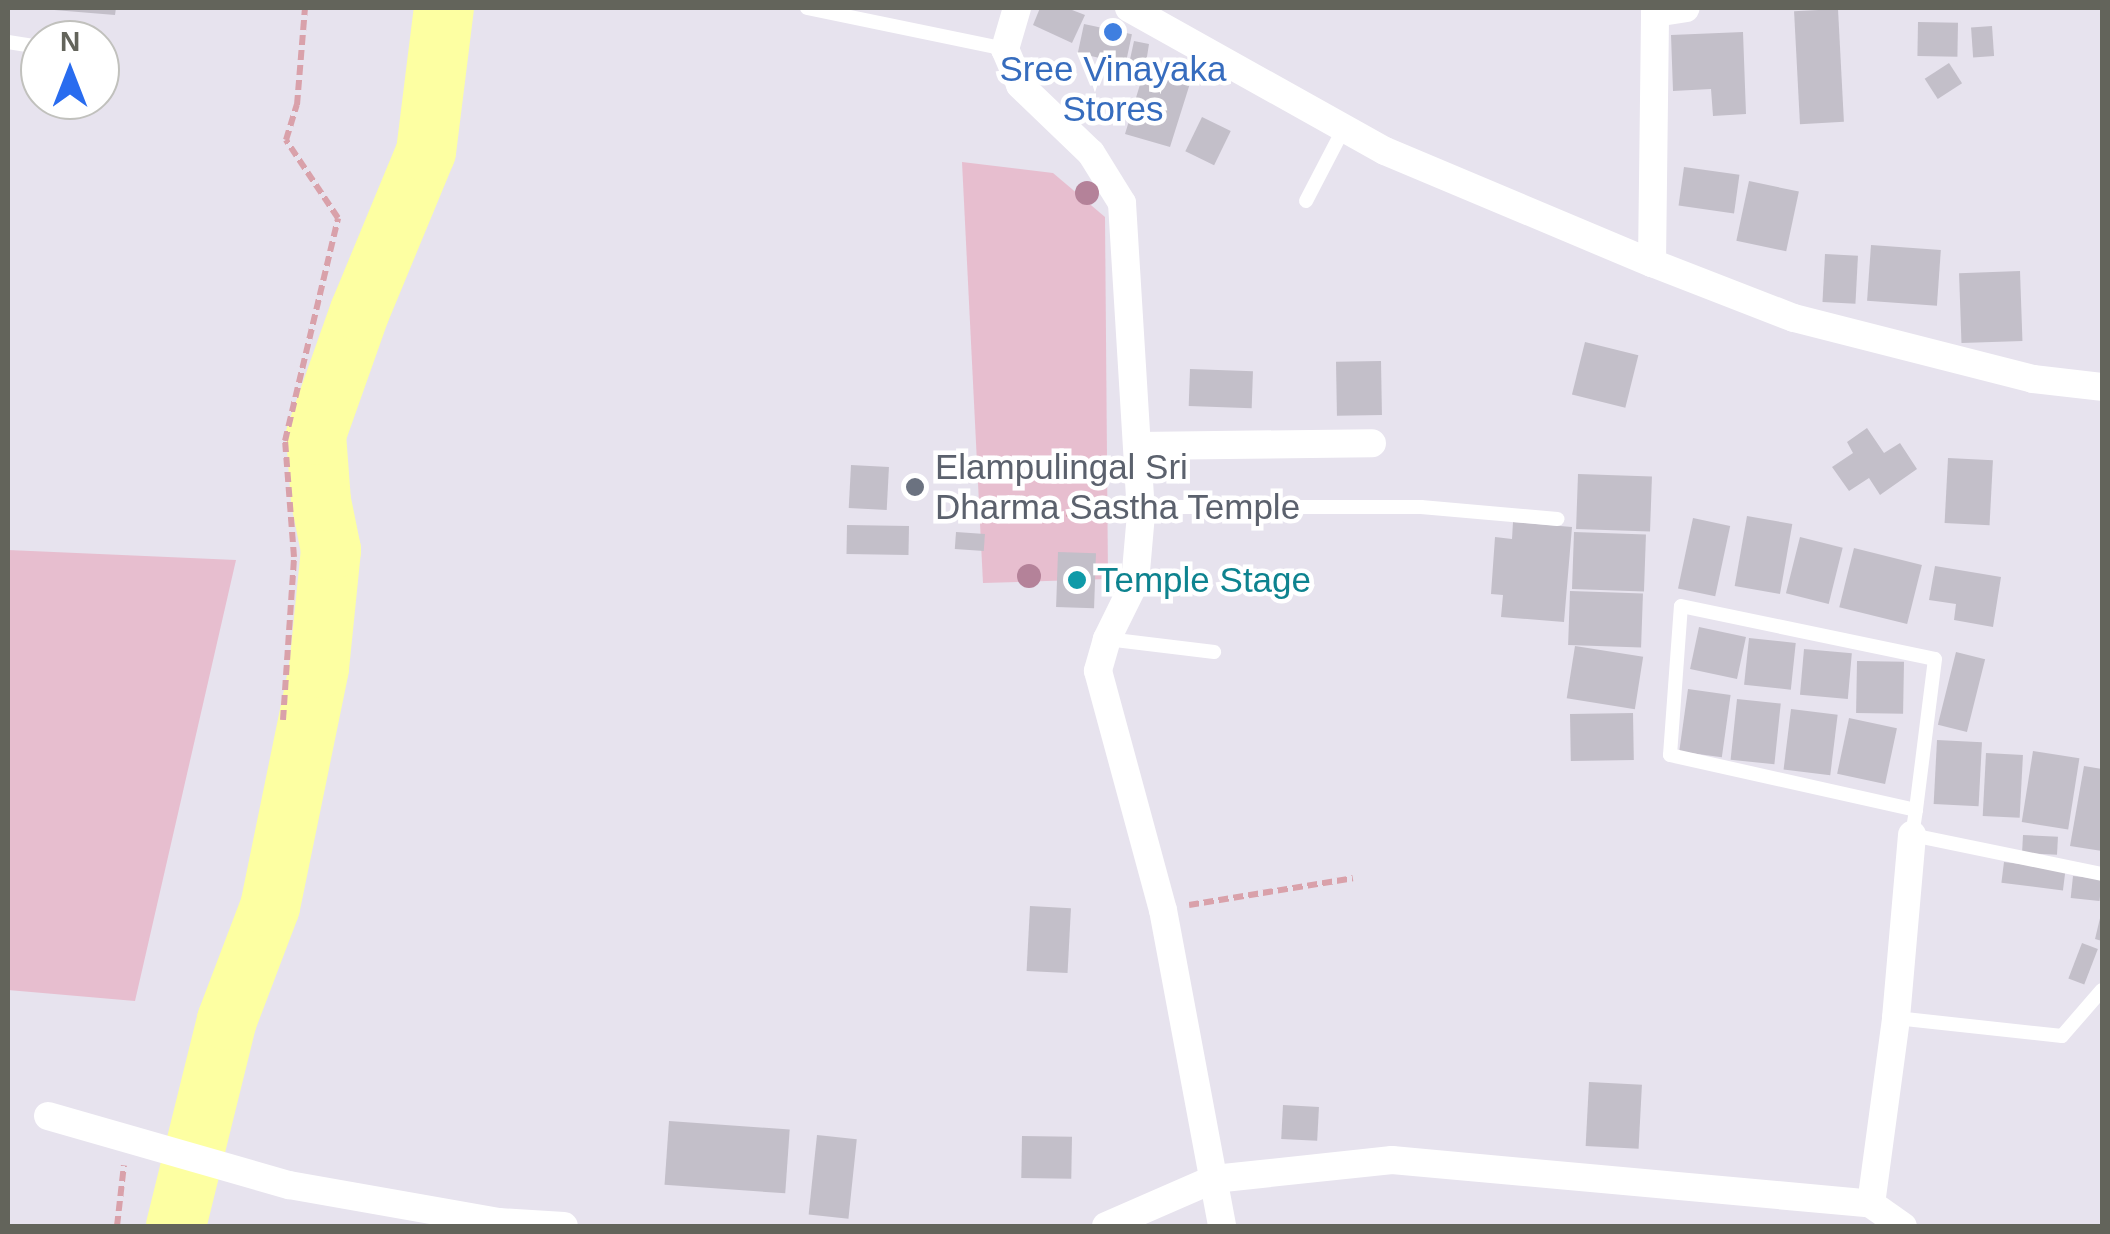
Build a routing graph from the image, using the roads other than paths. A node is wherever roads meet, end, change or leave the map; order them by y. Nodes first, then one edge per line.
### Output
1 (807, 8) edge
2 (1016, 8) edge
3 (1129, 8) edge
4 (1686, 8) edge
5 (1005, 49) junction
6 (1345, 126) junction
7 (1306, 201) dead end
8 (1652, 264) junction
9 (2102, 387) edge
10 (1372, 443) dead end
11 (1139, 446) junction
12 (1141, 514) junction
13 (1556, 519) dead end
14 (1107, 639) junction
15 (1214, 652) dead end
16 (1914, 822) junction
17 (2102, 874) edge
18 (2102, 990) edge
19 (1896, 1018) junction
20 (48, 1116) dead end
21 (1214, 1179) junction
22 (1871, 1204) junction
23 (564, 1226) edge
24 (1106, 1226) edge
25 (1222, 1226) edge
26 (1902, 1226) edge

1 - 5 lane
2 - 5 street
3 - 6 street
4 - 8 street
5 - 11 street
6 - 7 lane
6 - 8 street
8 - 9 street
10 - 11 street
11 - 12 street
12 - 13 lane
12 - 14 street
14 - 15 lane
14 - 21 street
16 - 16 lane
16 - 17 lane
16 - 19 street
18 - 19 lane
19 - 22 street
20 - 23 street
21 - 22 street
21 - 24 street
21 - 25 street
22 - 26 street

